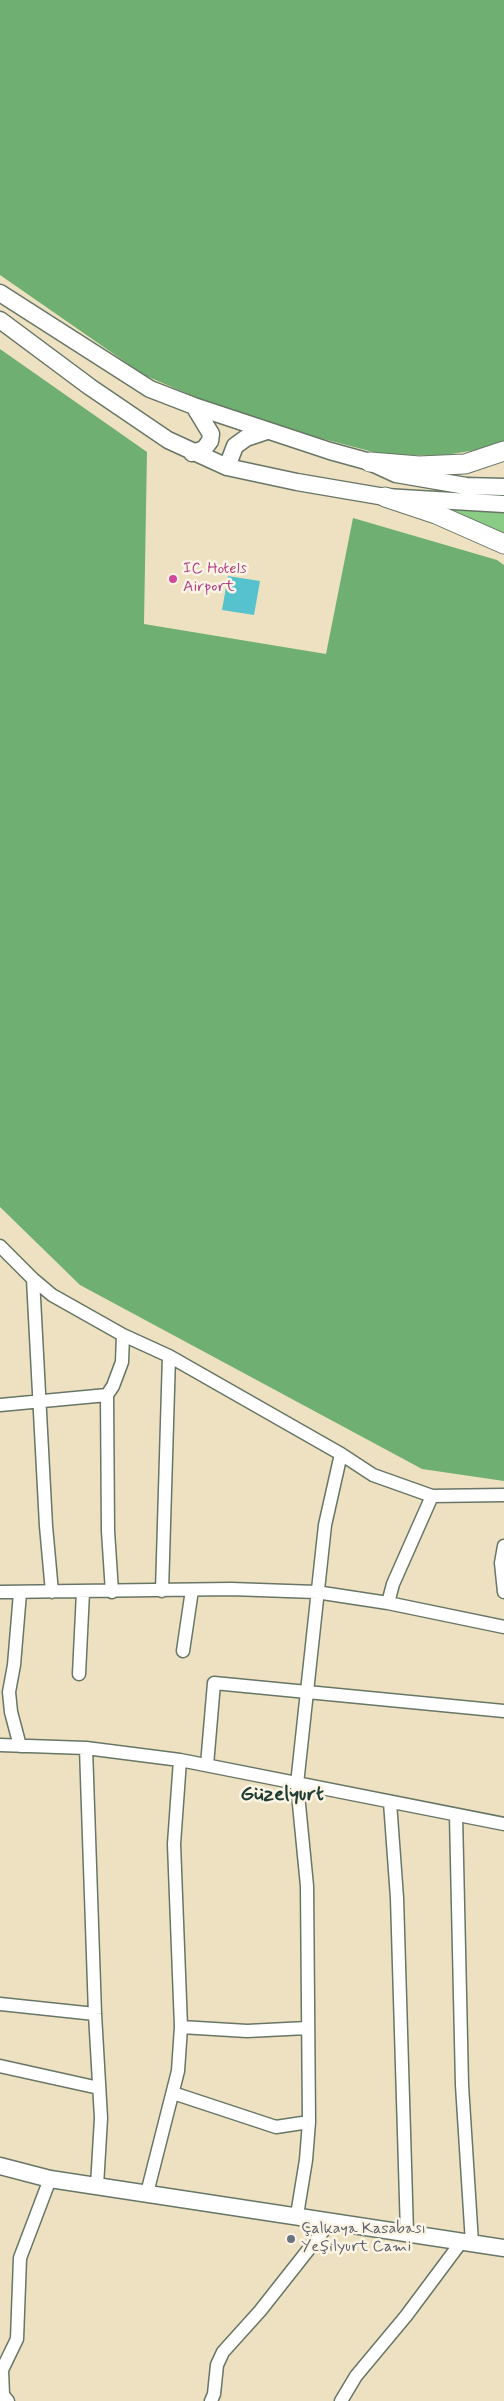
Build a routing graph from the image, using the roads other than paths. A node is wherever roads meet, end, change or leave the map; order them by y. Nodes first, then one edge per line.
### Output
1 (0, 293) edge
2 (0, 320) edge
3 (194, 406) junction
4 (267, 431) junction
5 (504, 451) edge
6 (192, 452) junction
7 (370, 462) junction
8 (227, 467) junction
9 (504, 487) edge
10 (385, 497) junction
11 (504, 504) edge
12 (504, 544) edge
13 (0, 1246) edge
14 (33, 1279) junction
15 (123, 1336) junction
16 (169, 1356) junction
17 (107, 1395) junction
18 (40, 1400) junction
19 (0, 1405) edge
20 (341, 1454) junction
21 (504, 1495) edge
22 (432, 1496) junction
23 (504, 1546) edge
24 (192, 1590) junction
25 (162, 1591) junction
26 (0, 1592) edge
27 (52, 1592) junction
28 (83, 1592) junction
29 (112, 1592) junction
30 (316, 1592) junction
31 (504, 1592) edge
32 (20, 1593) junction
33 (388, 1603) junction
34 (504, 1627) edge
35 (183, 1651) dead end
36 (79, 1674) dead end
37 (309, 1692) junction
38 (504, 1712) edge
39 (0, 1745) edge
40 (20, 1746) junction
41 (86, 1748) junction
42 (180, 1760) junction
43 (207, 1766) junction
44 (297, 1784) junction
45 (390, 1802) junction
46 (456, 1815) junction
47 (504, 1824) edge
48 (0, 2004) edge
49 (95, 2014) junction
50 (181, 2027) junction
51 (307, 2028) junction
52 (0, 2066) edge
53 (99, 2088) junction
54 (174, 2092) junction
55 (309, 2122) junction
56 (0, 2166) edge
57 (50, 2179) junction
58 (97, 2186) junction
59 (147, 2193) junction
60 (297, 2215) junction
61 (331, 2221) junction
62 (407, 2233) junction
63 (467, 2242) junction
64 (504, 2248) edge
65 (8, 2401) edge
66 (211, 2401) edge
67 (341, 2401) edge

1 - 3 main road
2 - 6 main road
3 - 4 main road
3 - 6 main road
4 - 7 main road
4 - 8 main road
5 - 7 highway
6 - 8 main road
7 - 9 main road
8 - 10 main road
10 - 11 main road
10 - 12 highway
13 - 14 street
14 - 15 street
14 - 18 street
15 - 16 street
15 - 17 street
16 - 20 street
16 - 25 street
17 - 18 street
17 - 29 street
18 - 19 street
18 - 27 street
20 - 22 street
20 - 30 street
21 - 22 street
22 - 33 street
23 - 31 street
24 - 25 street
24 - 30 street
24 - 35 street
25 - 29 street
26 - 32 street
27 - 28 street
27 - 32 street
28 - 29 street
28 - 36 street
30 - 33 street
30 - 37 street
32 - 40 street
33 - 34 street
37 - 38 street
37 - 43 street
37 - 44 street
39 - 40 street
40 - 41 street
41 - 42 street
41 - 49 street
42 - 43 street
42 - 50 street
43 - 44 street
44 - 45 street
44 - 51 street
45 - 46 street
45 - 62 street
46 - 47 street
46 - 63 street
48 - 49 street
49 - 53 street
50 - 51 street
50 - 54 street
51 - 55 street
52 - 53 street
53 - 58 street
54 - 55 street
54 - 59 street
55 - 60 street
56 - 57 main road
57 - 58 main road
57 - 65 street
58 - 59 main road
59 - 60 main road
60 - 61 main road
61 - 62 main road
61 - 66 street
62 - 63 main road
63 - 64 main road
63 - 67 street

